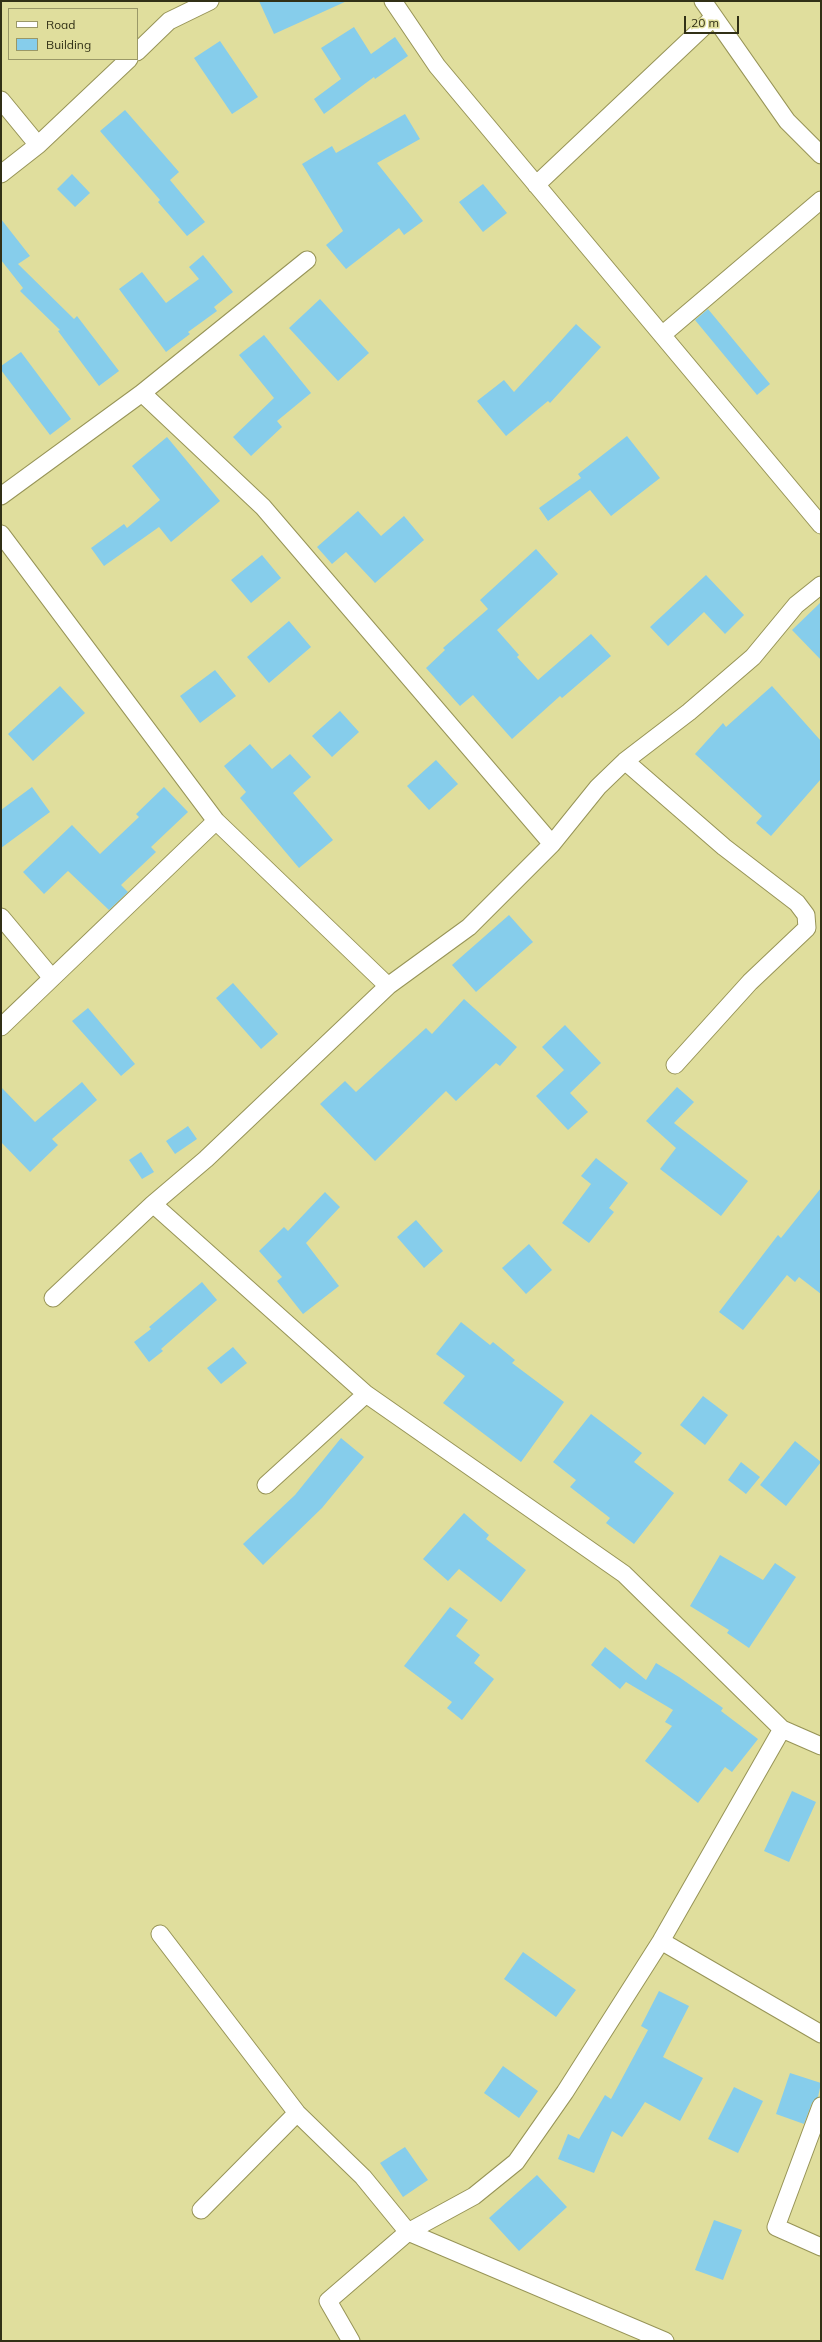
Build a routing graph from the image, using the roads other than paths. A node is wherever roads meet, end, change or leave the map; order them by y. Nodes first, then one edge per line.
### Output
1 (210, 1) edge
2 (393, 1) edge
3 (703, 1) edge
4 (714, 17) junction
5 (138, 51) edge
6 (128, 60) edge
7 (1, 100) edge
8 (38, 145) junction
9 (821, 155) edge
10 (1, 174) edge
11 (536, 185) junction
12 (821, 200) edge
13 (307, 260) dead end
14 (662, 335) junction
15 (142, 393) junction
16 (1, 496) edge
17 (821, 526) edge
18 (1, 534) edge
19 (821, 585) edge
20 (625, 761) junction
21 (216, 821) junction
22 (552, 844) junction
23 (1, 917) edge
24 (52, 978) junction
25 (388, 986) junction
26 (1, 1028) edge
27 (675, 1065) dead end
28 (153, 1204) junction
29 (53, 1298) dead end
30 (366, 1394) junction
31 (266, 1485) dead end
32 (782, 1729) junction
33 (821, 1746) edge
34 (160, 1934) dead end
35 (661, 1941) junction
36 (821, 2034) edge
37 (821, 2106) edge
38 (297, 2113) junction
39 (201, 2210) dead end
40 (408, 2232) junction
41 (821, 2247) edge
42 (351, 2341) edge
43 (665, 2341) edge

1 - 5 street
2 - 11 street
3 - 4 street
4 - 9 street
4 - 11 street
6 - 8 street
7 - 8 street
8 - 10 street
11 - 14 street
12 - 14 street
13 - 15 street
14 - 17 street
15 - 16 street
15 - 22 street
18 - 21 street
19 - 20 street
20 - 22 street
20 - 27 street
21 - 24 street
21 - 25 street
22 - 25 street
23 - 24 street
24 - 26 street
25 - 28 street
28 - 29 street
28 - 30 street
30 - 31 street
30 - 32 street
32 - 33 street
32 - 35 street
34 - 38 street
35 - 36 street
35 - 40 street
37 - 41 street
38 - 39 street
38 - 40 street
40 - 42 street
40 - 43 street

